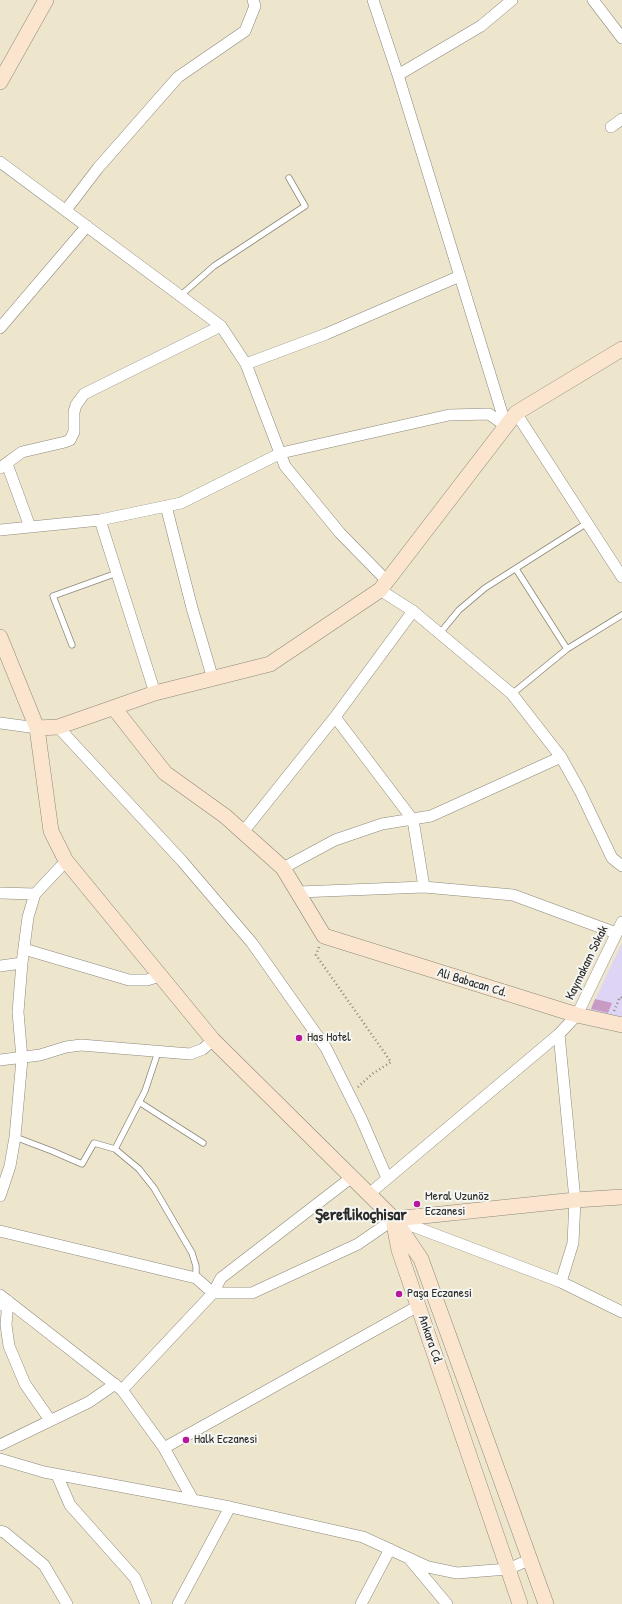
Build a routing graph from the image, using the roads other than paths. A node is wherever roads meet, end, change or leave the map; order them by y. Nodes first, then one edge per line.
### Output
1 (46, 0) edge
2 (254, 0) edge
3 (373, 0) edge
4 (512, 0) edge
5 (593, 0) edge
6 (622, 38) edge
7 (398, 75) junction
8 (0, 82) edge
9 (622, 119) edge
10 (611, 127) dead end
11 (0, 162) edge
12 (289, 178) dead end
13 (66, 210) junction
14 (87, 226) junction
15 (460, 276) junction
16 (180, 296) junction
17 (221, 326) junction
18 (0, 328) edge
19 (620, 354) edge
20 (246, 364) junction
21 (516, 413) junction
22 (506, 426) junction
23 (281, 453) junction
24 (4, 466) edge
25 (166, 506) junction
26 (100, 520) junction
27 (587, 524) junction
28 (30, 527) junction
29 (0, 530) edge
30 (516, 569) junction
31 (116, 573) junction
32 (622, 577) edge
33 (384, 586) junction
34 (413, 612) junction
35 (622, 615) edge
36 (440, 633) junction
37 (0, 637) edge
38 (72, 645) dead end
39 (567, 649) junction
40 (213, 679) junction
41 (155, 693) junction
42 (512, 694) junction
43 (114, 708) junction
44 (334, 717) junction
45 (0, 723) edge
46 (58, 727) junction
47 (36, 728) junction
48 (561, 757) junction
49 (414, 820) junction
50 (243, 832) junction
51 (66, 861) junction
52 (622, 866) edge
53 (283, 868) junction
54 (424, 887) junction
55 (299, 892) junction
56 (0, 893) edge
57 (35, 894) junction
58 (622, 922) edge
59 (616, 933) junction
60 (24, 949) junction
61 (22, 963) junction
62 (0, 966) edge
63 (160, 976) junction
64 (577, 1015) junction
65 (622, 1025) edge
66 (559, 1034) junction
67 (213, 1040) junction
68 (158, 1052) junction
69 (22, 1059) junction
70 (0, 1060) edge
71 (139, 1102) junction
72 (15, 1137) junction
73 (203, 1143) dead end
74 (115, 1149) junction
75 (352, 1177) junction
76 (387, 1178) junction
77 (369, 1194) junction
78 (0, 1196) edge
79 (622, 1198) edge
80 (575, 1200) junction
81 (394, 1219) junction
82 (0, 1231) edge
83 (196, 1278) junction
84 (561, 1282) junction
85 (213, 1293) junction
86 (3, 1300) edge
87 (418, 1306) junction
88 (622, 1312) edge
89 (118, 1387) junction
90 (50, 1420) junction
91 (0, 1445) edge
92 (164, 1448) junction
93 (0, 1459) edge
94 (57, 1475) junction
95 (193, 1500) junction
96 (230, 1507) junction
97 (0, 1531) edge
98 (390, 1549) junction
99 (408, 1557) junction
100 (529, 1560) junction
101 (508, 1569) junction
102 (66, 1604) edge
103 (146, 1604) edge
104 (178, 1604) edge
105 (361, 1604) edge
106 (447, 1604) edge
107 (520, 1604) edge
108 (546, 1604) edge

1 - 8 main road
2 - 13 street
3 - 7 street
4 - 7 street
5 - 6 street
7 - 15 street
9 - 10 street
11 - 13 street
12 - 16 lane
13 - 14 street
14 - 16 street
14 - 18 street
15 - 20 street
15 - 22 street
16 - 17 street
17 - 20 street
17 - 24 street
19 - 21 main road
20 - 23 street
21 - 22 main road
21 - 27 street
22 - 23 street
22 - 33 main road
23 - 25 street
23 - 33 street
24 - 28 street
25 - 26 street
25 - 40 street
26 - 28 street
26 - 31 street
27 - 30 lane
27 - 32 street
28 - 29 street
30 - 36 lane
30 - 39 lane
31 - 38 lane
31 - 41 street
33 - 34 street
33 - 40 main road
34 - 36 street
34 - 44 street
35 - 39 lane
36 - 42 street
37 - 47 main road
39 - 42 lane
40 - 41 main road
41 - 43 main road
42 - 48 street
43 - 46 main road
43 - 50 main road
44 - 49 street
44 - 50 street
45 - 47 street
46 - 47 main road
46 - 76 street
47 - 51 main road
48 - 49 street
48 - 52 street
49 - 53 street
49 - 54 street
50 - 53 main road
51 - 57 street
51 - 63 main road
53 - 55 main road
54 - 55 street
54 - 59 street
55 - 64 main road, Ali Babacan Cd.
56 - 57 street
57 - 60 street
58 - 59 street, Kaymakam Sokak
59 - 64 street, Kaymakam Sokak
60 - 61 street
60 - 63 street
61 - 62 street
61 - 69 street
63 - 67 main road
64 - 65 main road, Ali Babacan Cd.
64 - 66 street, Kaymakam Sokak
66 - 76 street, Kaymakam Sokak
66 - 80 street
67 - 68 street
67 - 75 main road
68 - 69 street
68 - 71 lane
69 - 70 street
69 - 72 street
71 - 73 lane
71 - 74 lane
72 - 74 lane
72 - 78 street
74 - 83 lane
75 - 77 main road
75 - 85 street
76 - 77 street, Kaymakam Sokak
77 - 81 main road
79 - 80 main road
80 - 81 main road
80 - 84 street
81 - 84 street
81 - 85 street
81 - 87 main road, Ankara Cd.
81 - 100 main road, Ankara Cd.
82 - 83 street
83 - 85 street
84 - 88 street
85 - 89 street
86 - 89 street
86 - 90 street
87 - 92 street
87 - 101 main road, Ankara Cd.
89 - 90 street
89 - 92 street
90 - 91 street
92 - 95 street
93 - 94 street
94 - 95 street
94 - 103 street
95 - 96 street
96 - 98 street
96 - 104 street
97 - 102 street
98 - 99 street
98 - 105 street
99 - 101 street
99 - 106 street
100 - 101 street
100 - 108 main road, Ankara Cd.
101 - 107 main road, Ankara Cd.

